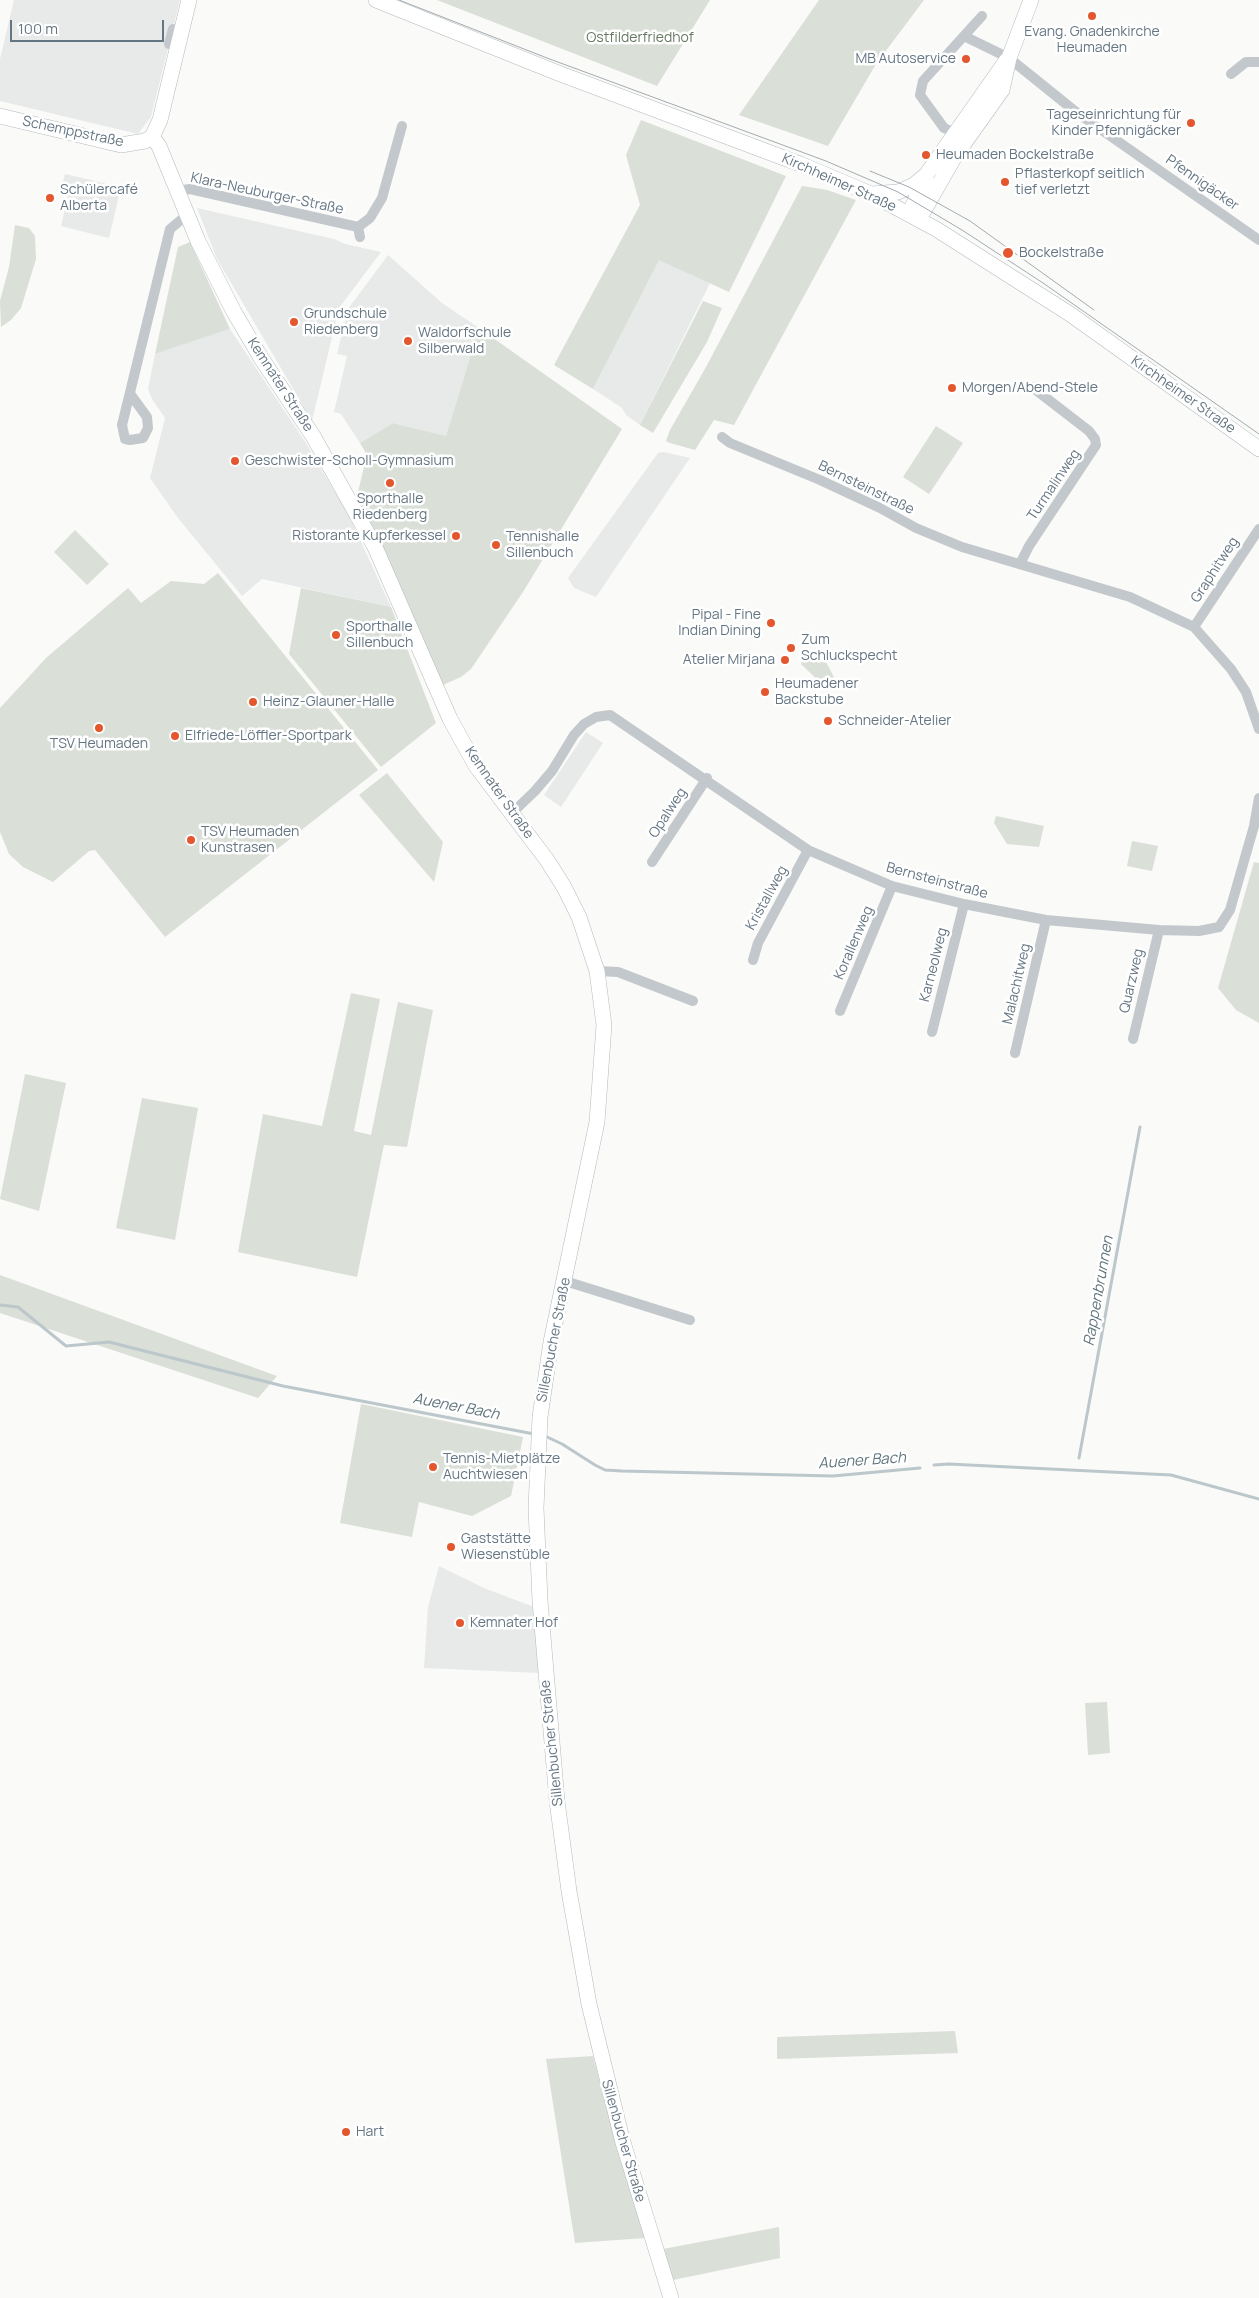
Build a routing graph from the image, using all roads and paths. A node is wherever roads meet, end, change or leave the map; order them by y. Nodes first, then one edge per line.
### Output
1 (189, 0) edge
2 (376, 0) edge
3 (1031, 0) edge
4 (982, 16) dead end
5 (173, 29) dead end
6 (964, 36) junction
7 (187, 38) dead end
8 (169, 44) dead end
9 (183, 54) dead end
10 (1009, 58) junction
11 (1259, 62) edge
12 (1231, 74) dead end
13 (0, 116) edge
14 (402, 126) dead end
15 (962, 135) junction
16 (152, 137) junction
17 (926, 174) junction
18 (177, 191) junction
19 (871, 194) junction
20 (187, 215) junction
21 (914, 217) junction
22 (1259, 240) edge
23 (1032, 387) dead end
24 (131, 395) dead end
25 (722, 436) dead end
26 (1259, 448) edge
27 (1259, 529) edge
28 (1020, 564) junction
29 (1194, 627) junction
30 (1256, 709) edge
31 (1259, 729) edge
32 (707, 778) junction
33 (1259, 798) edge
34 (512, 812) junction
35 (808, 850) junction
36 (652, 862) dead end
37 (892, 886) junction
38 (964, 904) junction
39 (1046, 920) junction
40 (1159, 930) junction
41 (753, 960) dead end
42 (597, 971) junction
43 (693, 1001) dead end
44 (840, 1011) dead end
45 (932, 1032) dead end
46 (1133, 1039) dead end
47 (1015, 1053) dead end
48 (586, 1179) joint
49 (565, 1281) junction
50 (690, 1320) dead end
51 (671, 2298) edge

1 - 16 street
2 - 19 street, Kirchheimer Straße
3 - 10 street
4 - 6 street
5 - 8 street
6 - 10 street
6 - 15 street
7 - 9 street
10 - 15 street
10 - 22 street, Pfennigäcker
11 - 12 street
13 - 16 street, Schemppstraße
14 - 18 street, Klara-Neuburger-Straße
15 - 17 street
15 - 21 street
16 - 18 street, Kemnater Straße
17 - 19 street
17 - 21 street
18 - 20 street, Kemnater Straße
19 - 21 street, Kirchheimer Straße
20 - 24 street
20 - 34 street, Kemnater Straße
21 - 26 street, Kirchheimer Straße
23 - 28 street, Turmalinweg
25 - 28 street, Bernsteinstraße
27 - 29 street, Graphitweg
28 - 29 street, Bernsteinstraße
29 - 30 street, Bernsteinstraße
30 - 31 street, Bernsteinstraße
32 - 34 street, Bernsteinstraße
32 - 35 street, Bernsteinstraße
32 - 36 street, Opalweg
33 - 40 street, Bernsteinstraße
34 - 42 street, Kemnater Straße
35 - 37 street, Bernsteinstraße
35 - 41 street, Kristallweg
37 - 38 street, Bernsteinstraße
37 - 44 street, Korallenweg
38 - 39 street, Bernsteinstraße
38 - 45 street, Karneolweg
39 - 40 street, Bernsteinstraße
39 - 47 street, Malachitweg
40 - 46 street, Quarzweg
42 - 43 street
42 - 48 street, Kemnater Straße
48 - 49 street, Sillenbucher Straße
49 - 50 street
49 - 51 street, Sillenbucher Straße

